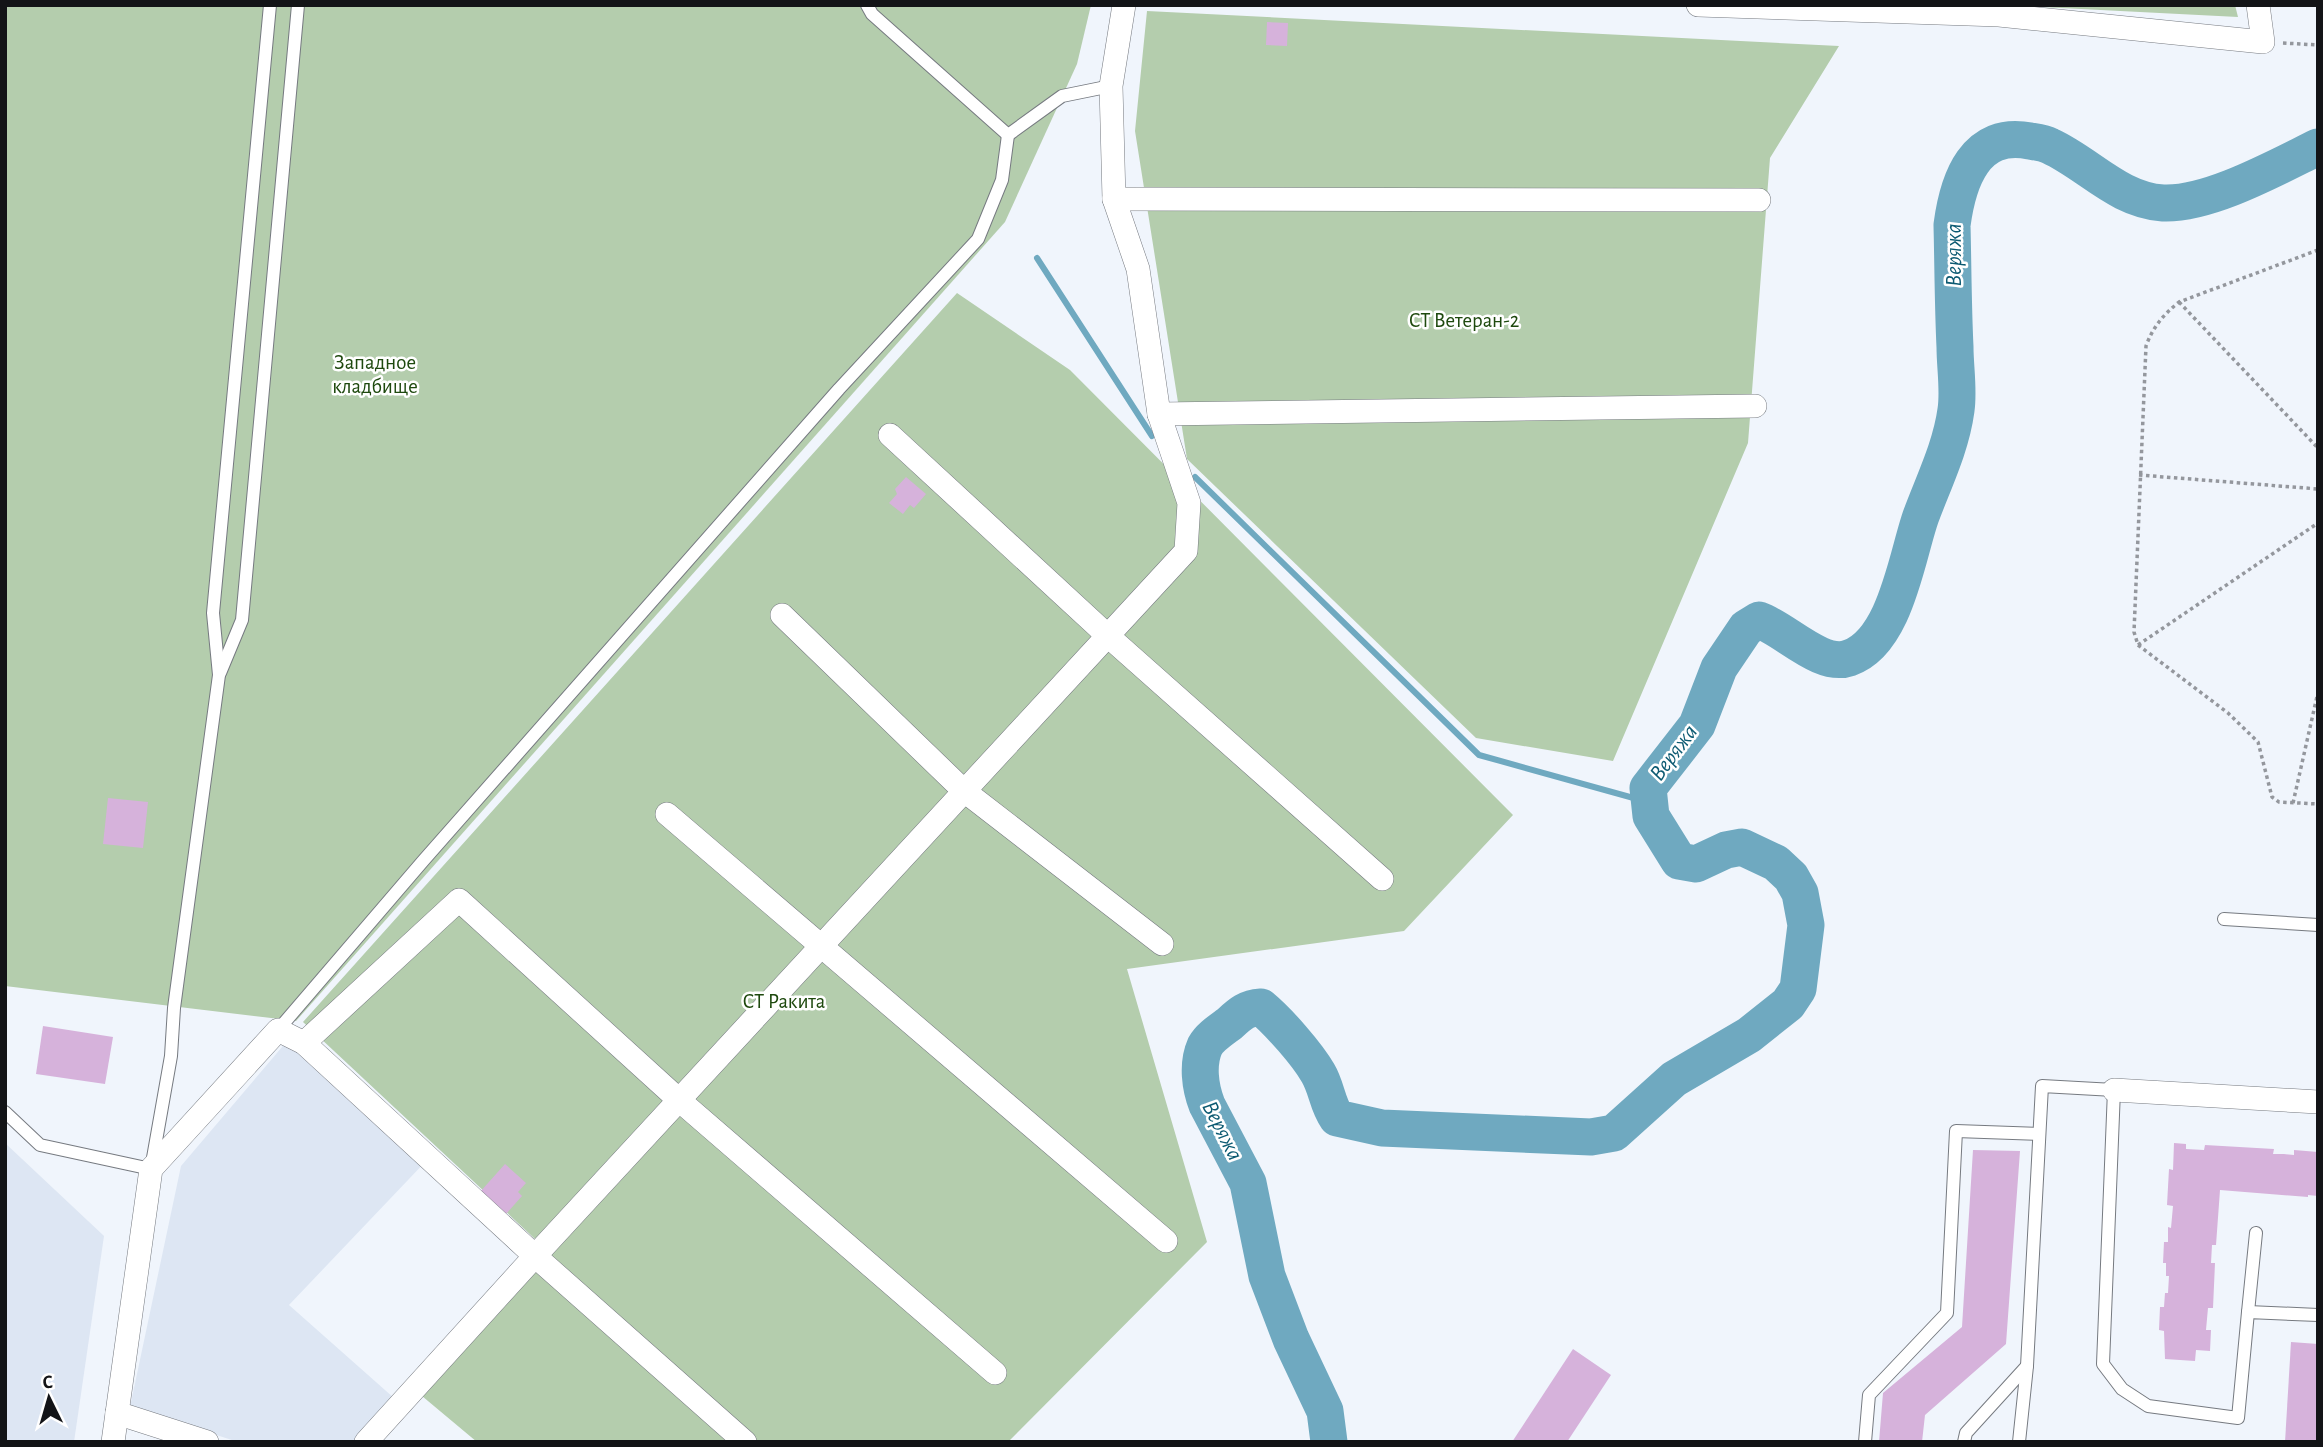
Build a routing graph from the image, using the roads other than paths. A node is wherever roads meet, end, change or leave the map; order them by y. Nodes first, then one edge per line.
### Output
1 (270, 5) edge
2 (298, 5) edge
3 (867, 5) edge
4 (1124, 5) edge
5 (1698, 5) edge
6 (2258, 5) edge
7 (1111, 86) junction
8 (1008, 135) junction
9 (1114, 199) junction
10 (1759, 200) dead end
11 (1755, 406) dead end
12 (1159, 414) junction
13 (890, 435) dead end
14 (782, 615) dead end
15 (1108, 636) junction
16 (219, 675) junction
17 (963, 790) junction
18 (667, 814) dead end
19 (1382, 879) dead end
20 (2224, 919) dead end
21 (2318, 925) edge
22 (1162, 944) dead end
23 (822, 946) junction
24 (278, 1030) junction
25 (304, 1043) junction
26 (2114, 1090) junction
27 (680, 1100) junction
28 (2318, 1102) edge
29 (5, 1112) edge
30 (2039, 1134) junction
31 (151, 1169) junction
32 (2256, 1233) dead end
33 (1166, 1241) dead end
34 (535, 1256) junction
35 (2248, 1312) junction
36 (2318, 1315) edge
37 (2027, 1366) junction
38 (995, 1373) dead end
39 (117, 1413) junction
40 (113, 1442) edge
41 (207, 1442) edge
42 (366, 1442) edge
43 (745, 1442) edge
44 (1865, 1442) edge
45 (1965, 1442) edge
46 (2020, 1442) edge

1 - 16 lane
2 - 16 lane
3 - 8 lane
4 - 7 street
5 - 6 street
7 - 8 lane
7 - 9 street
8 - 24 lane
9 - 10 street
9 - 12 street
11 - 12 street
12 - 15 street
13 - 15 street
14 - 17 street
15 - 17 street
15 - 19 street
16 - 31 lane
17 - 22 street
17 - 23 street
18 - 23 street
20 - 21 lane
23 - 27 street
23 - 33 street
24 - 25 street
24 - 31 street
25 - 27 street
25 - 34 street
26 - 28 street
26 - 30 lane
26 - 35 lane
27 - 34 street
27 - 38 street
29 - 31 lane
30 - 37 lane
30 - 44 lane
31 - 39 street
32 - 35 lane
34 - 42 street
34 - 43 street
35 - 36 lane
37 - 45 lane
37 - 46 lane
39 - 40 street
39 - 41 street

